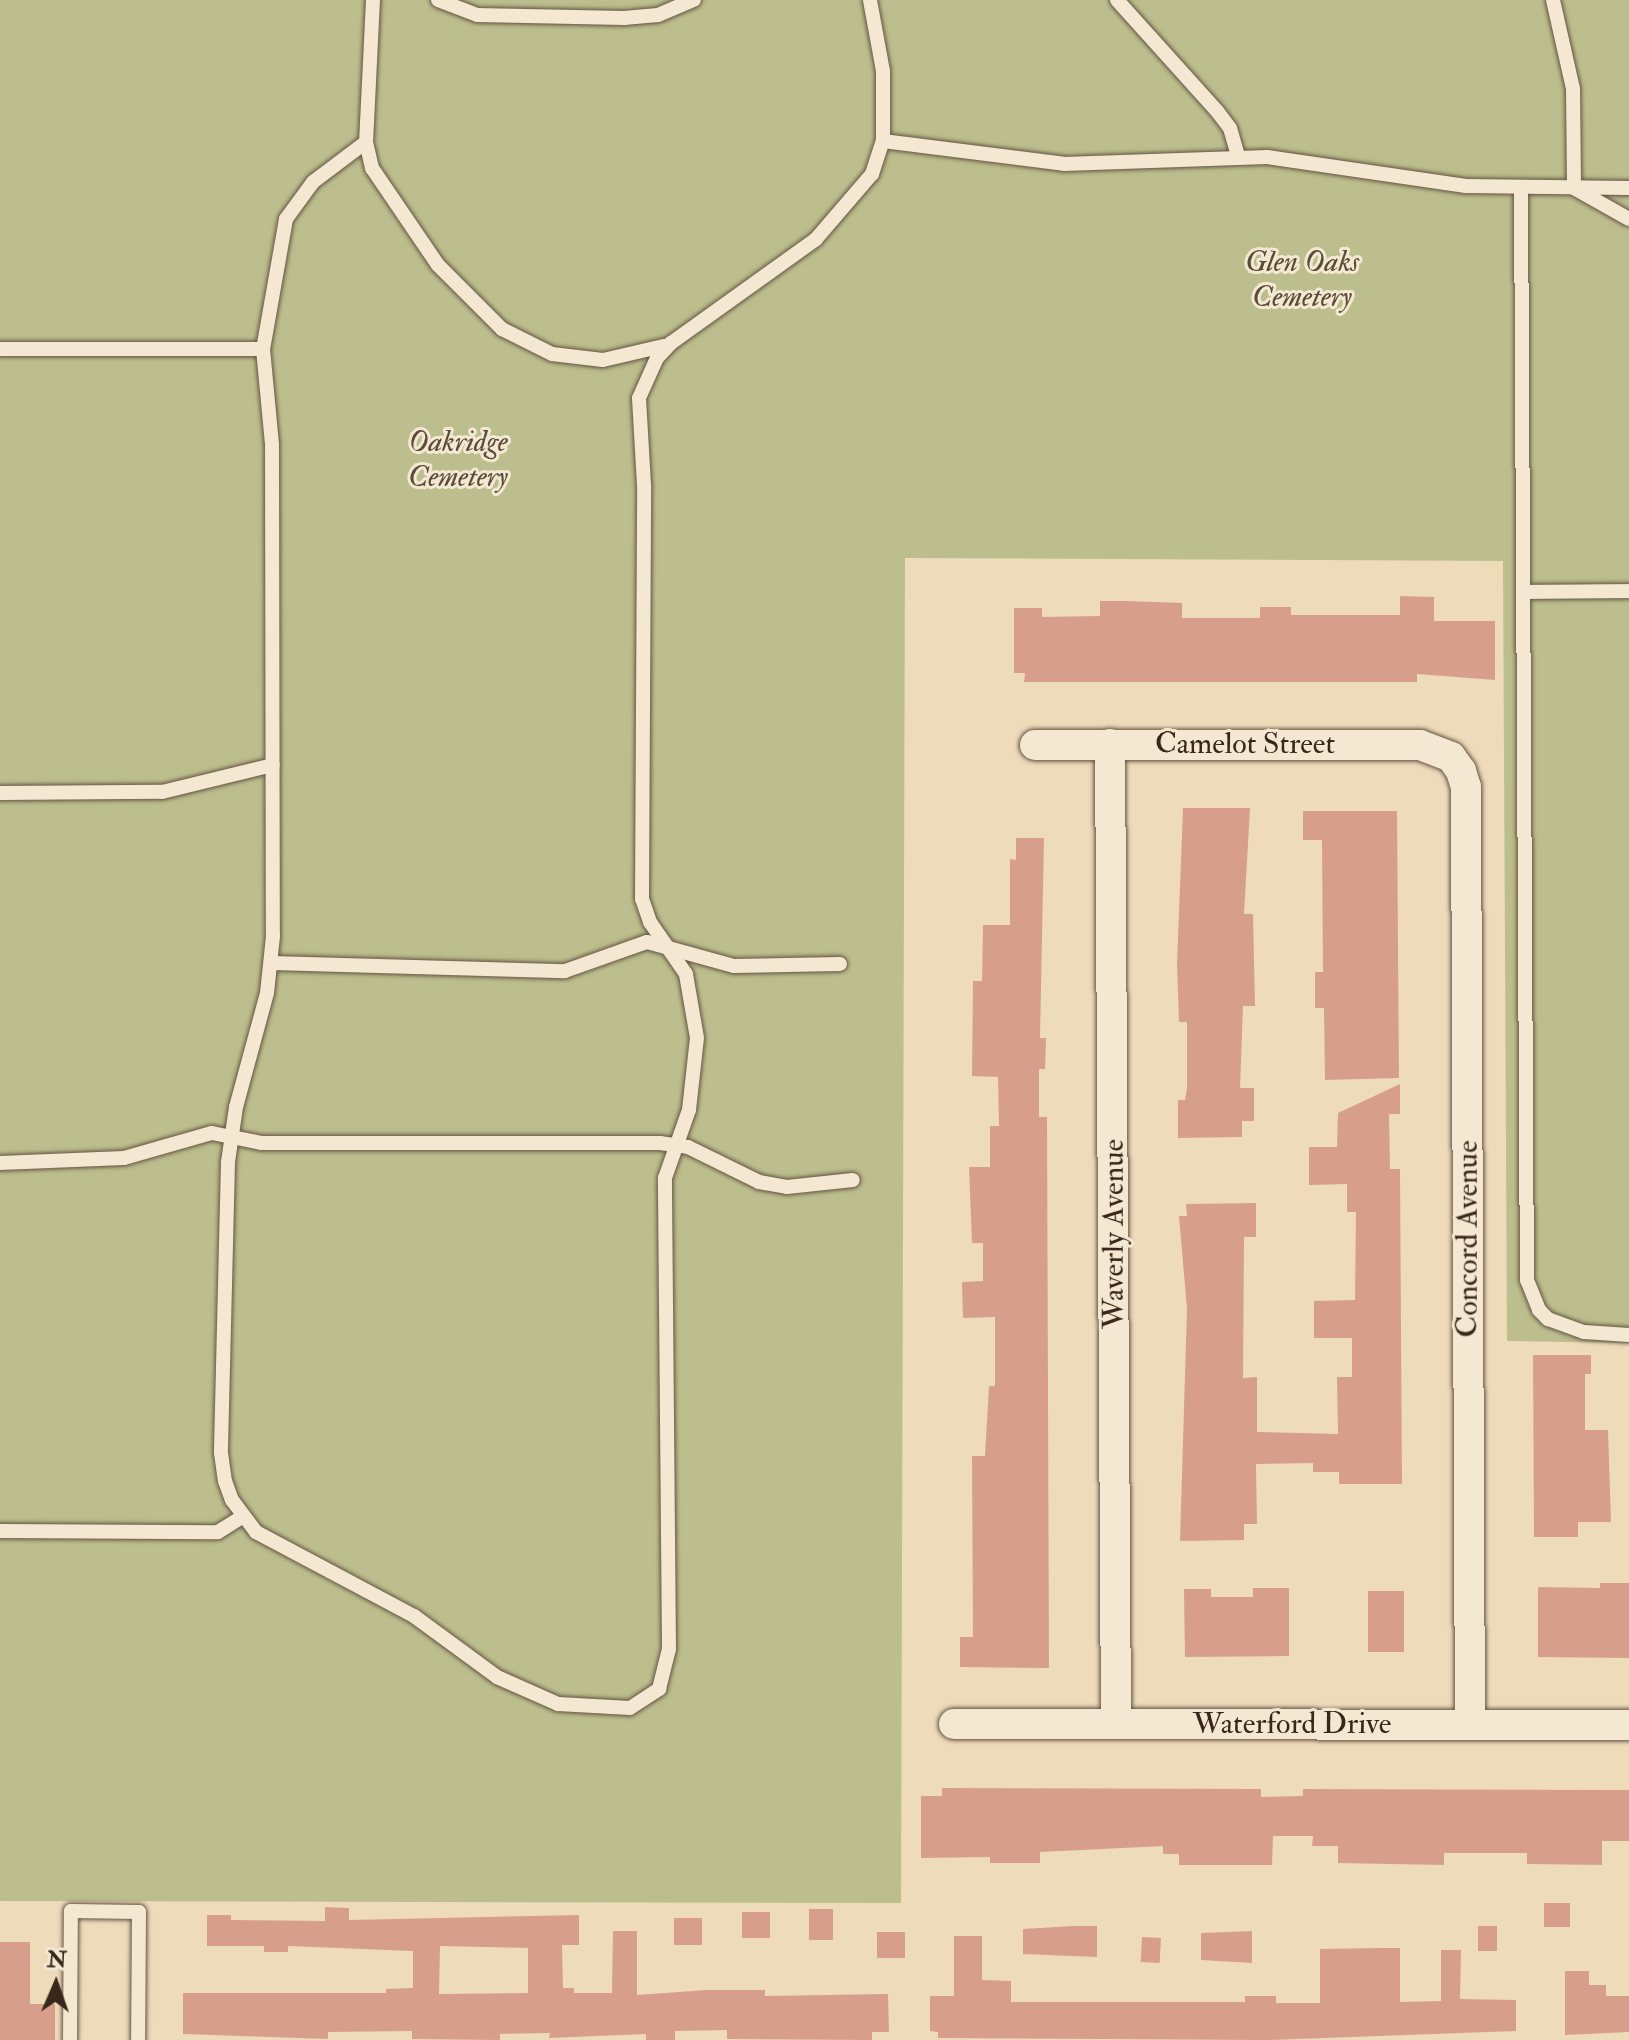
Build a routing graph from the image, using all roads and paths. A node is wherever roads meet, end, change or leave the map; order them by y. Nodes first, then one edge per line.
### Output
1 (373, 0) edge
2 (438, 0) edge
3 (694, 0) edge
4 (870, 0) edge
5 (1117, 0) edge
6 (1553, 0) edge
7 (883, 141) junction
8 (366, 142) junction
9 (1238, 156) junction
10 (1521, 188) junction
11 (1574, 188) junction
12 (1629, 188) edge
13 (1629, 219) edge
14 (671, 343) junction
15 (0, 349) edge
16 (263, 349) junction
17 (1629, 591) edge
18 (1523, 592) junction
19 (1110, 744) junction
20 (1035, 745) dead end
21 (1451, 757) joint
22 (273, 765) junction
23 (0, 793) edge
24 (672, 949) junction
25 (272, 963) junction
26 (840, 964) dead end
27 (232, 1137) junction
28 (675, 1144) junction
29 (0, 1163) edge
30 (853, 1180) dead end
31 (1629, 1335) edge
32 (242, 1517) junction
33 (0, 1531) edge
34 (954, 1724) dead end
35 (1116, 1724) junction
36 (1470, 1725) junction
37 (1629, 1725) edge
38 (70, 2040) edge
39 (138, 2040) edge

1 - 8 lane
2 - 3 lane
4 - 7 lane
5 - 9 lane
6 - 11 lane
7 - 9 lane
7 - 14 lane
8 - 14 lane
8 - 16 lane
9 - 10 lane
10 - 11 lane
10 - 18 lane
11 - 12 lane
11 - 13 lane
14 - 24 lane
15 - 16 lane
16 - 22 lane
17 - 18 lane
18 - 31 lane
19 - 20 street, Camelot Street
19 - 21 street, Camelot Street
19 - 35 street, Waverly Avenue
21 - 36 street, Concord Avenue
22 - 23 lane
22 - 25 lane
24 - 25 lane
24 - 26 lane
24 - 28 lane
25 - 27 lane
27 - 28 lane
27 - 29 lane
27 - 32 lane
28 - 30 lane
28 - 32 lane
32 - 33 lane
34 - 35 street, Waterford Drive
35 - 36 street, Waterford Drive
36 - 37 street, Waterford Drive
38 - 39 lane

